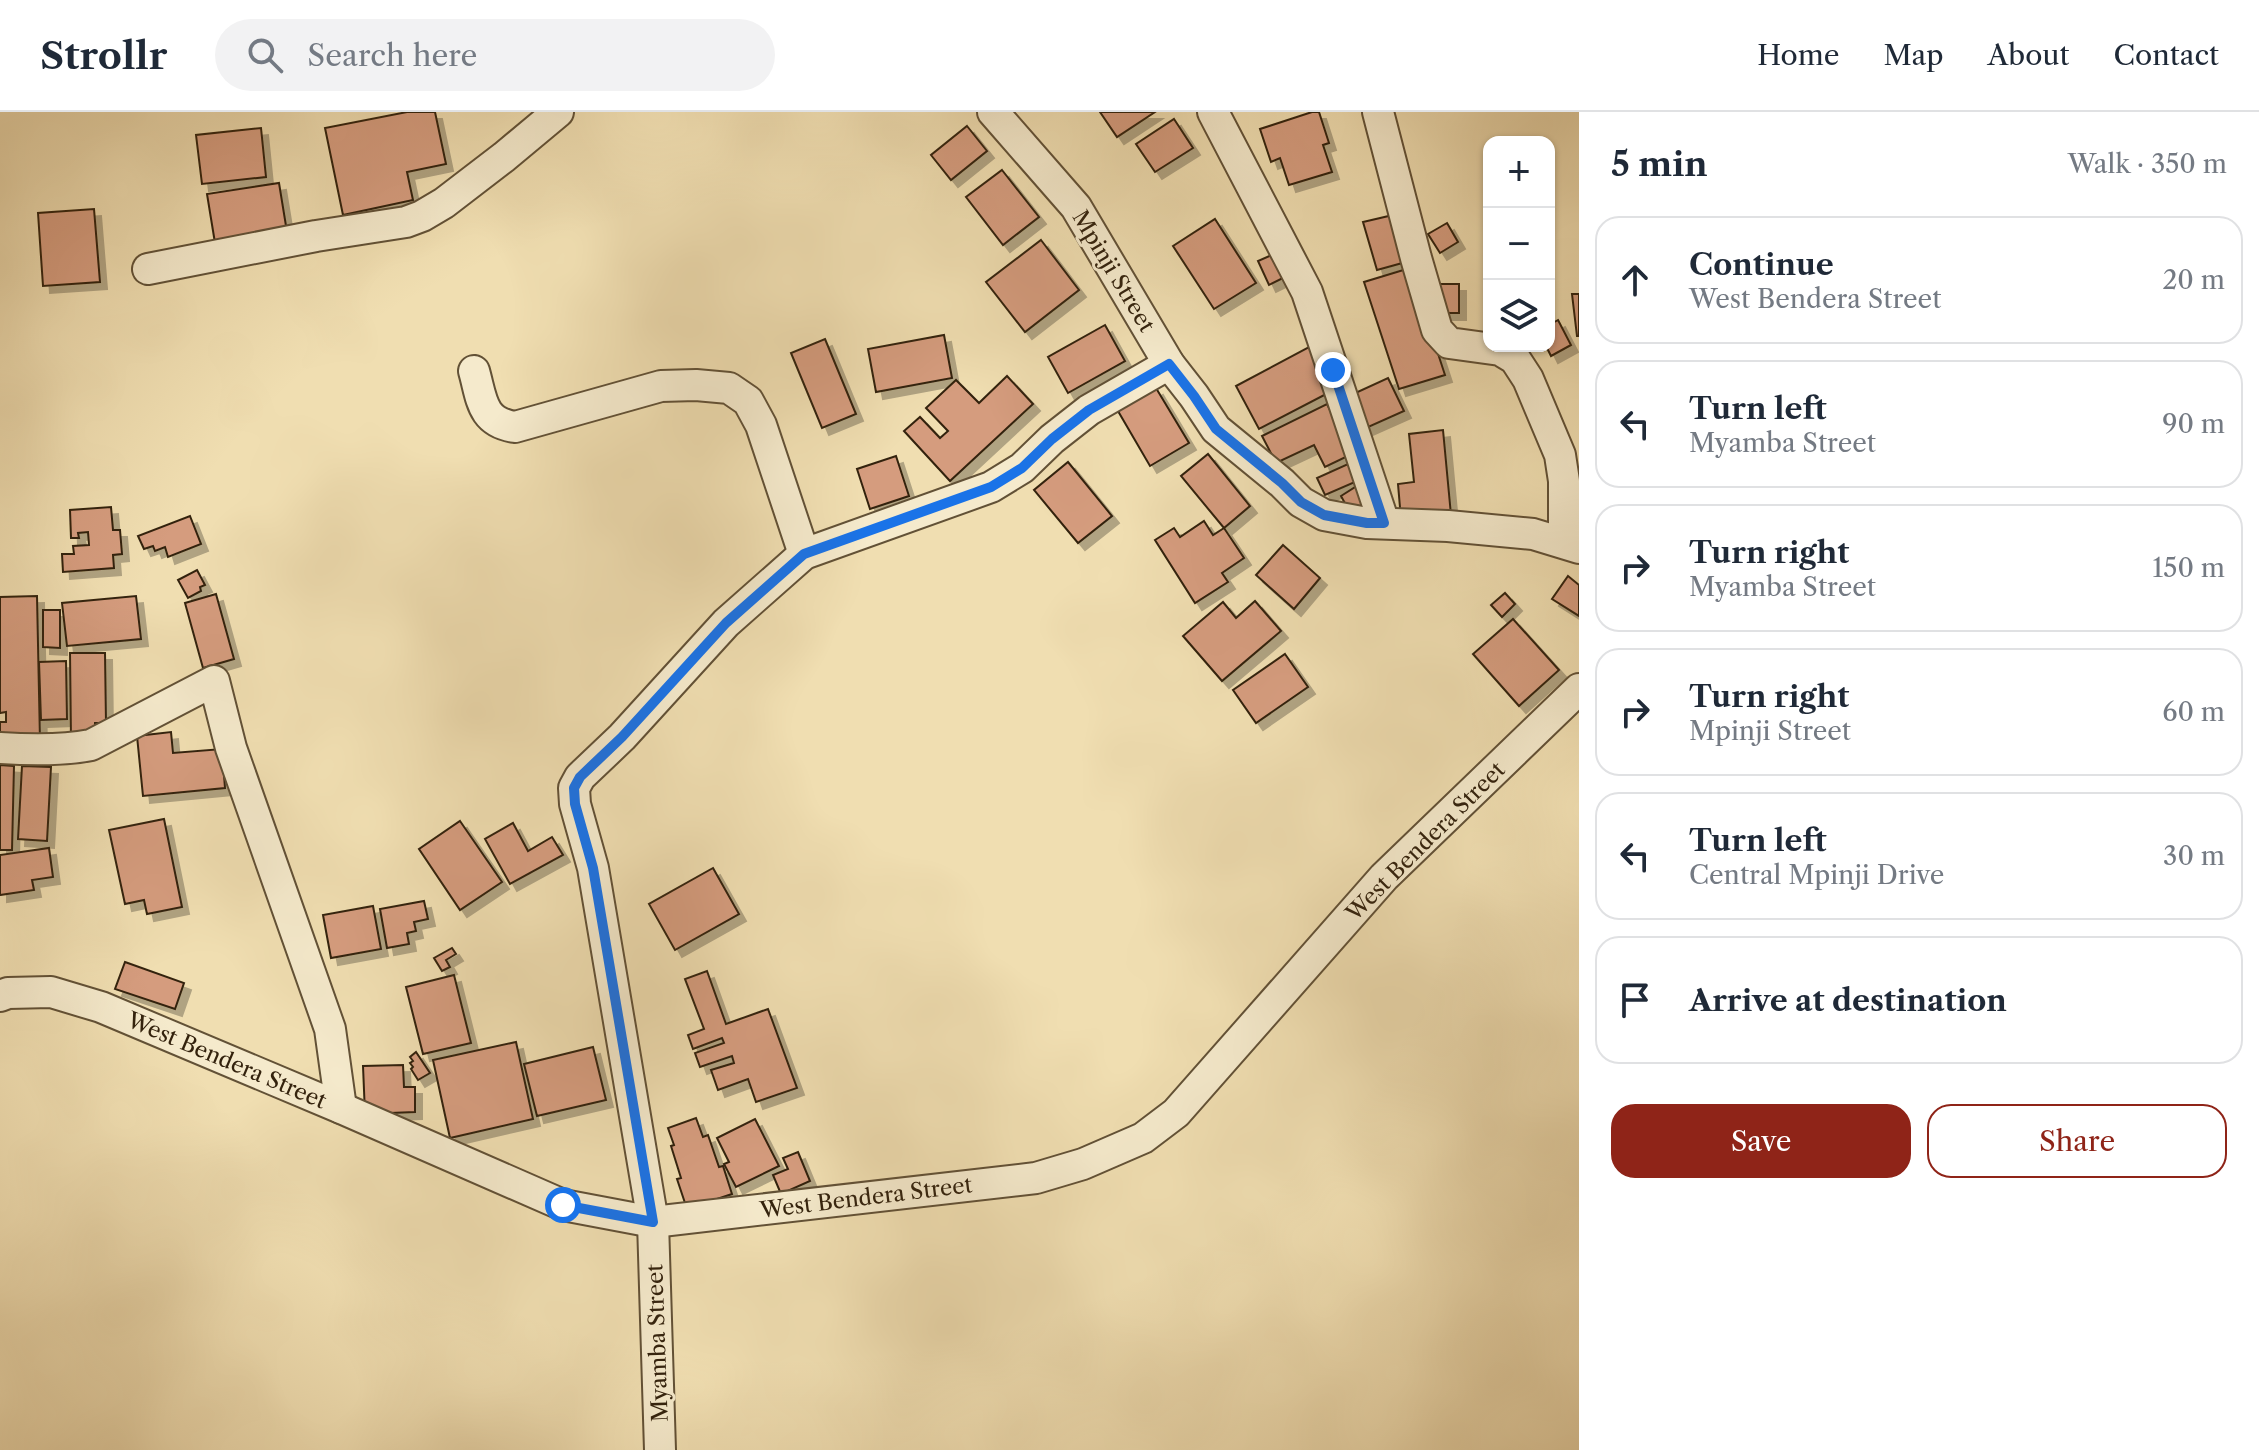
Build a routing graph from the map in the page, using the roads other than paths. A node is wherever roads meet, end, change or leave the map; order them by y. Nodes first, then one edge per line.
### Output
1 (558, 112) edge
2 (993, 112) edge
3 (1213, 112) edge
4 (1378, 112) edge
5 (148, 269) dead end
6 (1169, 364) junction
7 (474, 371) dead end
8 (1384, 523) junction
9 (1572, 545) edge
10 (804, 554) junction
11 (1579, 689) edge
12 (0, 748) edge
13 (0, 996) edge
14 (341, 1108) junction
15 (653, 1222) junction
16 (660, 1450) edge

1 - 5 street
2 - 6 street, Mpinji Street
3 - 8 street
4 - 9 street
6 - 8 street, Mpinji Street
6 - 10 street, Myamba Street
7 - 10 street
8 - 9 street, Mpinji Street
10 - 15 street, Myamba Street
11 - 15 street, West Bendera Street
12 - 14 street
13 - 14 street, West Bendera Street
14 - 15 street, West Bendera Street
15 - 16 street, Myamba Street

